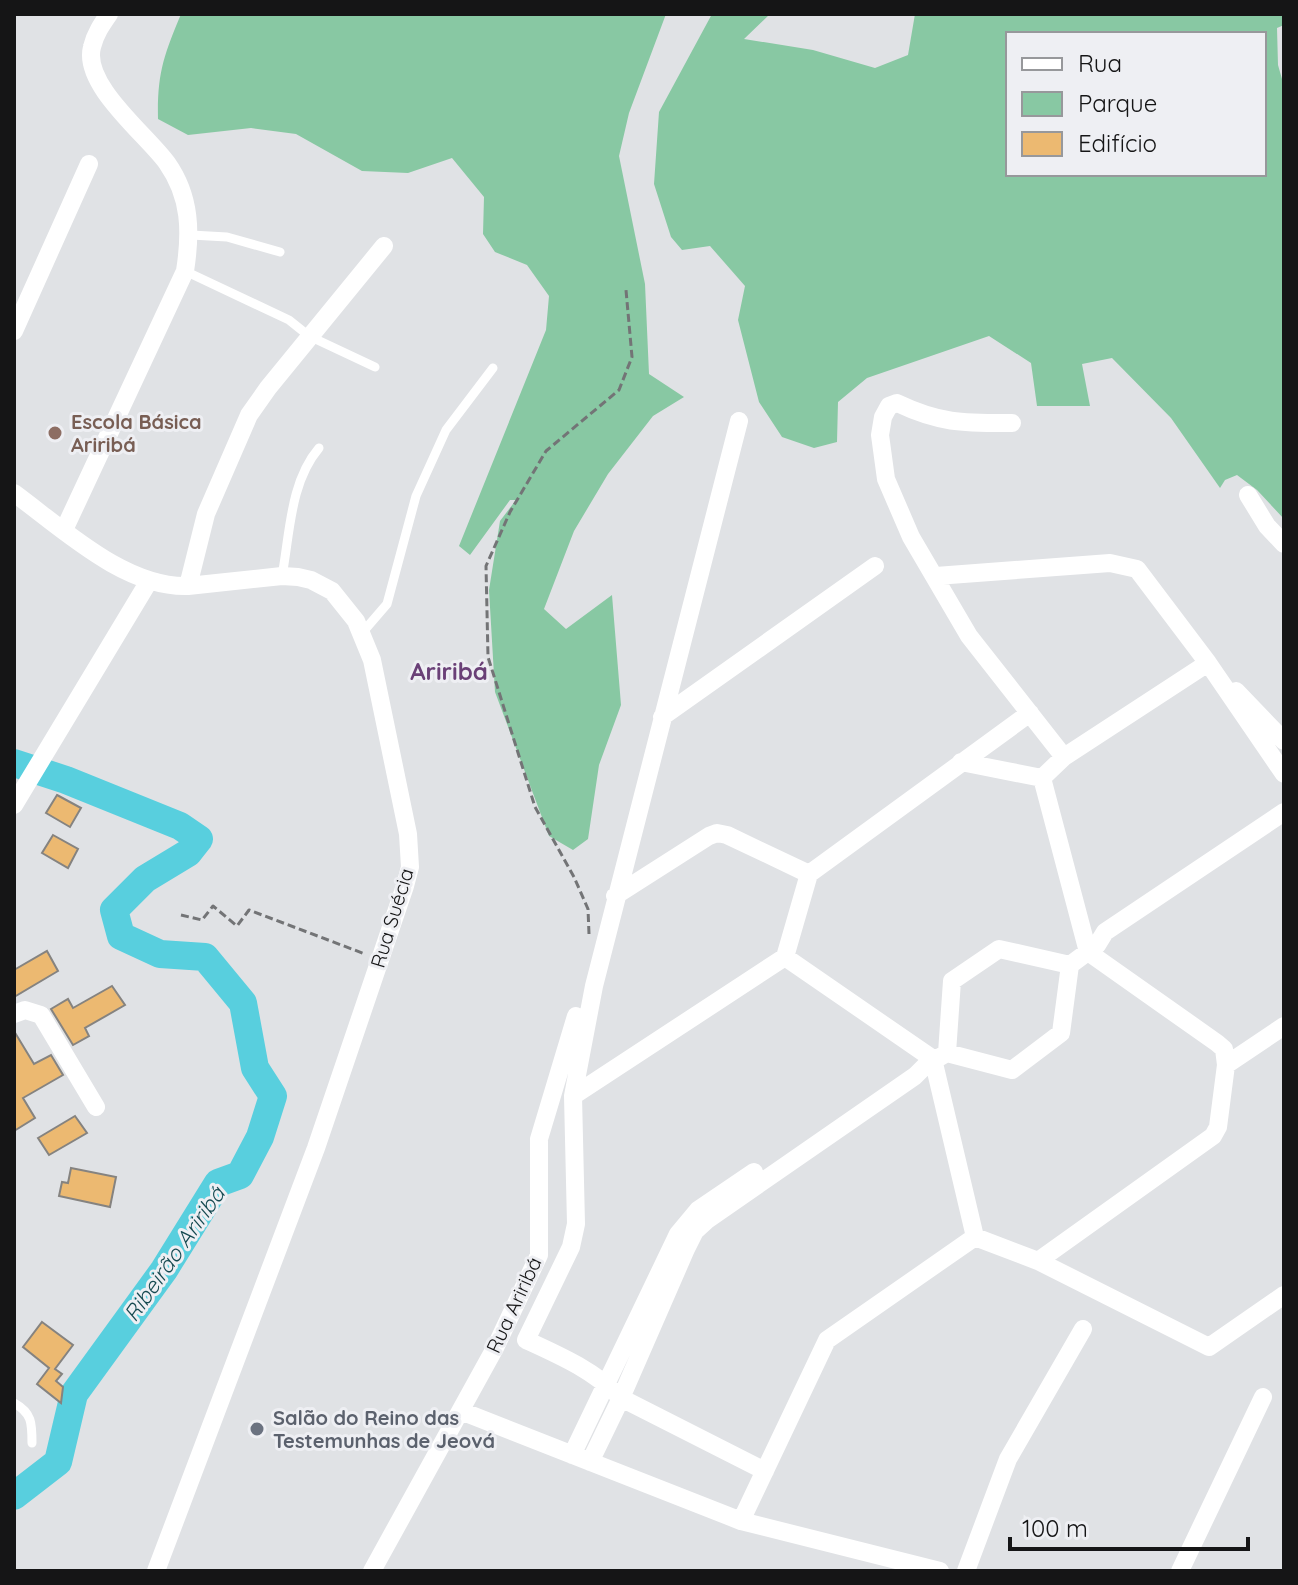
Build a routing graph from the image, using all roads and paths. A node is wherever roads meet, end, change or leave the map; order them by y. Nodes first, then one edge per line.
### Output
1 (109, 14) edge
2 (89, 164) dead end
3 (191, 235) junction
4 (384, 246) dead end
5 (280, 252) dead end
6 (185, 271) junction
7 (626, 290) dead end
8 (14, 331) edge
9 (309, 336) junction
10 (375, 367) dead end
11 (493, 368) dead end
12 (739, 421) dead end
13 (1012, 423) dead end
14 (319, 448) dead end
15 (14, 493) edge
16 (1248, 495) dead end
17 (64, 530) junction
18 (1284, 544) edge
19 (875, 566) dead end
20 (282, 576) junction
21 (936, 576) junction
22 (149, 581) junction
23 (188, 586) junction
24 (362, 633) junction
25 (1211, 667) junction
26 (1030, 713) junction
27 (662, 717) junction
28 (1284, 741) edge
29 (1064, 757) junction
30 (961, 762) junction
31 (1284, 774) edge
32 (1042, 778) junction
33 (14, 805) edge
34 (1284, 812) edge
35 (1284, 826) edge
36 (809, 874) junction
37 (615, 896) junction
38 (181, 915) dead end
39 (589, 939) dead end
40 (1092, 948) junction
41 (785, 957) junction
42 (380, 960) junction
43 (1070, 965) junction
44 (14, 1014) edge
45 (576, 1016) dead end
46 (1284, 1026) edge
47 (935, 1059) junction
48 (1226, 1065) junction
49 (573, 1096) junction
50 (96, 1107) dead end
51 (975, 1237) junction
52 (1038, 1261) junction
53 (1284, 1295) edge
54 (1083, 1329) dead end
55 (574, 1362) junction
56 (607, 1384) junction
57 (1263, 1397) dead end
58 (621, 1398) junction
59 (597, 1401) junction
60 (14, 1403) edge
61 (461, 1411) junction
62 (32, 1443) dead end
63 (581, 1458) junction
64 (765, 1471) junction
65 (741, 1521) junction
66 (156, 1571) edge
67 (372, 1571) edge
68 (940, 1571) edge
69 (966, 1571) edge
70 (1180, 1571) edge

1 - 3 street
2 - 8 street
3 - 5 lane
3 - 6 street
4 - 9 street
6 - 9 lane
6 - 17 street
7 - 39 path
9 - 10 lane
9 - 23 street
11 - 24 lane
12 - 27 street
13 - 21 street
14 - 20 lane
15 - 17 street, Rua Suécia
16 - 18 street
17 - 22 street, Rua Suécia
19 - 27 street
20 - 23 street, Rua Suécia
20 - 24 street, Rua Suécia
21 - 25 street
21 - 26 street
22 - 23 street, Rua Suécia
22 - 33 street
24 - 42 street, Rua Suécia
25 - 28 street
25 - 29 street
25 - 31 street
26 - 29 street
26 - 30 street
27 - 37 street
29 - 32 street
30 - 32 street
30 - 36 street
32 - 40 street
34 - 40 street
35 - 40 street
36 - 37 street
36 - 41 street
37 - 49 street
38 - 42 path
40 - 43 street
40 - 48 street
41 - 47 street
41 - 49 street
42 - 66 street, Rua Suécia
43 - 47 street
43 - 47 street
44 - 50 street
45 - 61 street, Rua Ariribá
46 - 48 street
47 - 51 street
47 - 56 street
47 - 58 street
48 - 52 street
49 - 55 street
51 - 52 street
51 - 64 street
52 - 53 street
54 - 69 street
55 - 56 street
55 - 59 street
56 - 58 street
56 - 59 street
57 - 70 street
58 - 63 street
58 - 64 street
59 - 63 street
60 - 62 lane
61 - 63 street
61 - 67 street, Rua Ariribá
63 - 65 street
64 - 65 street
65 - 68 street

